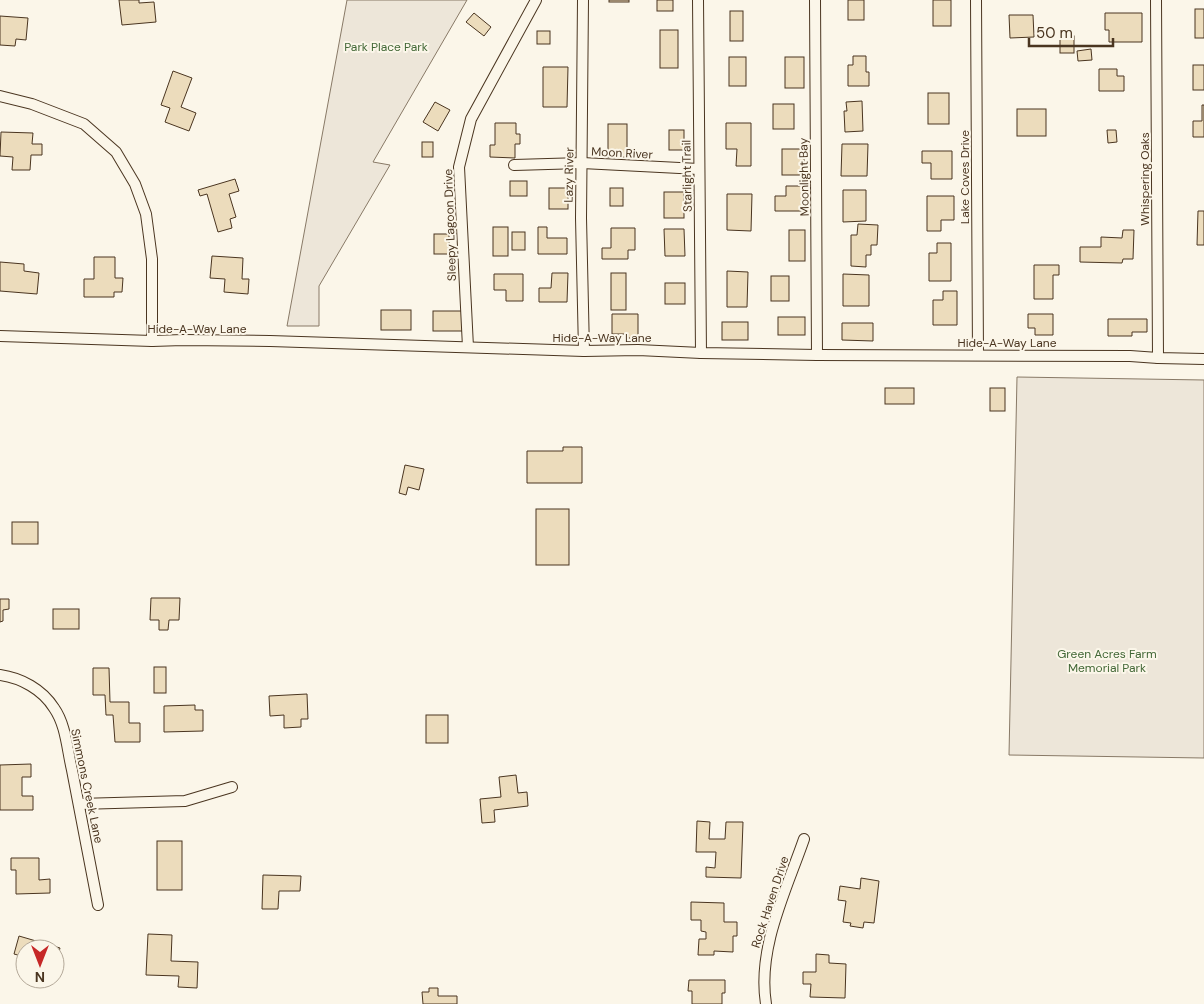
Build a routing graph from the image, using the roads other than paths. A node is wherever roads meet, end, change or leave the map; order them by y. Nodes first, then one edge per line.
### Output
1 (536, 0) edge
2 (583, 0) edge
3 (698, 0) edge
4 (815, 0) edge
5 (976, 0) edge
6 (1156, 0) edge
7 (0, 96) edge
8 (582, 163) junction
9 (514, 165) dead end
10 (700, 169) junction
11 (0, 336) edge
12 (152, 341) junction
13 (468, 347) junction
14 (584, 351) junction
15 (701, 353) junction
16 (817, 355) junction
17 (978, 355) junction
18 (1158, 358) junction
19 (1204, 359) edge
20 (0, 675) edge
21 (232, 787) dead end
22 (79, 804) junction
23 (804, 839) dead end
24 (98, 905) dead end
25 (766, 1004) edge

1 - 13 street, Sleepy Lagoon Drive
2 - 8 street, Lazy River
3 - 10 street, Starlight Trail
4 - 16 street, Moonlight Bay
5 - 17 street, Lake Coves Drive
6 - 18 street, Whispering Oaks
7 - 12 street
8 - 9 street, Moon River
8 - 10 street, Moon River
8 - 14 street, Lazy River
10 - 15 street, Starlight Trail
11 - 12 street, Hide-A-Way Lane
12 - 13 street, Hide-A-Way Lane
13 - 14 street, Hide-A-Way Lane
14 - 15 street, Hide-A-Way Lane
15 - 16 street, Hide-A-Way Lane
16 - 17 street, Hide-A-Way Lane
17 - 18 street, Hide-A-Way Lane
18 - 19 street, Hide-A-Way Lane
20 - 22 street, Simmons Creek Lane
21 - 22 street
22 - 24 street, Simmons Creek Lane
23 - 25 street, Rock Haven Drive

